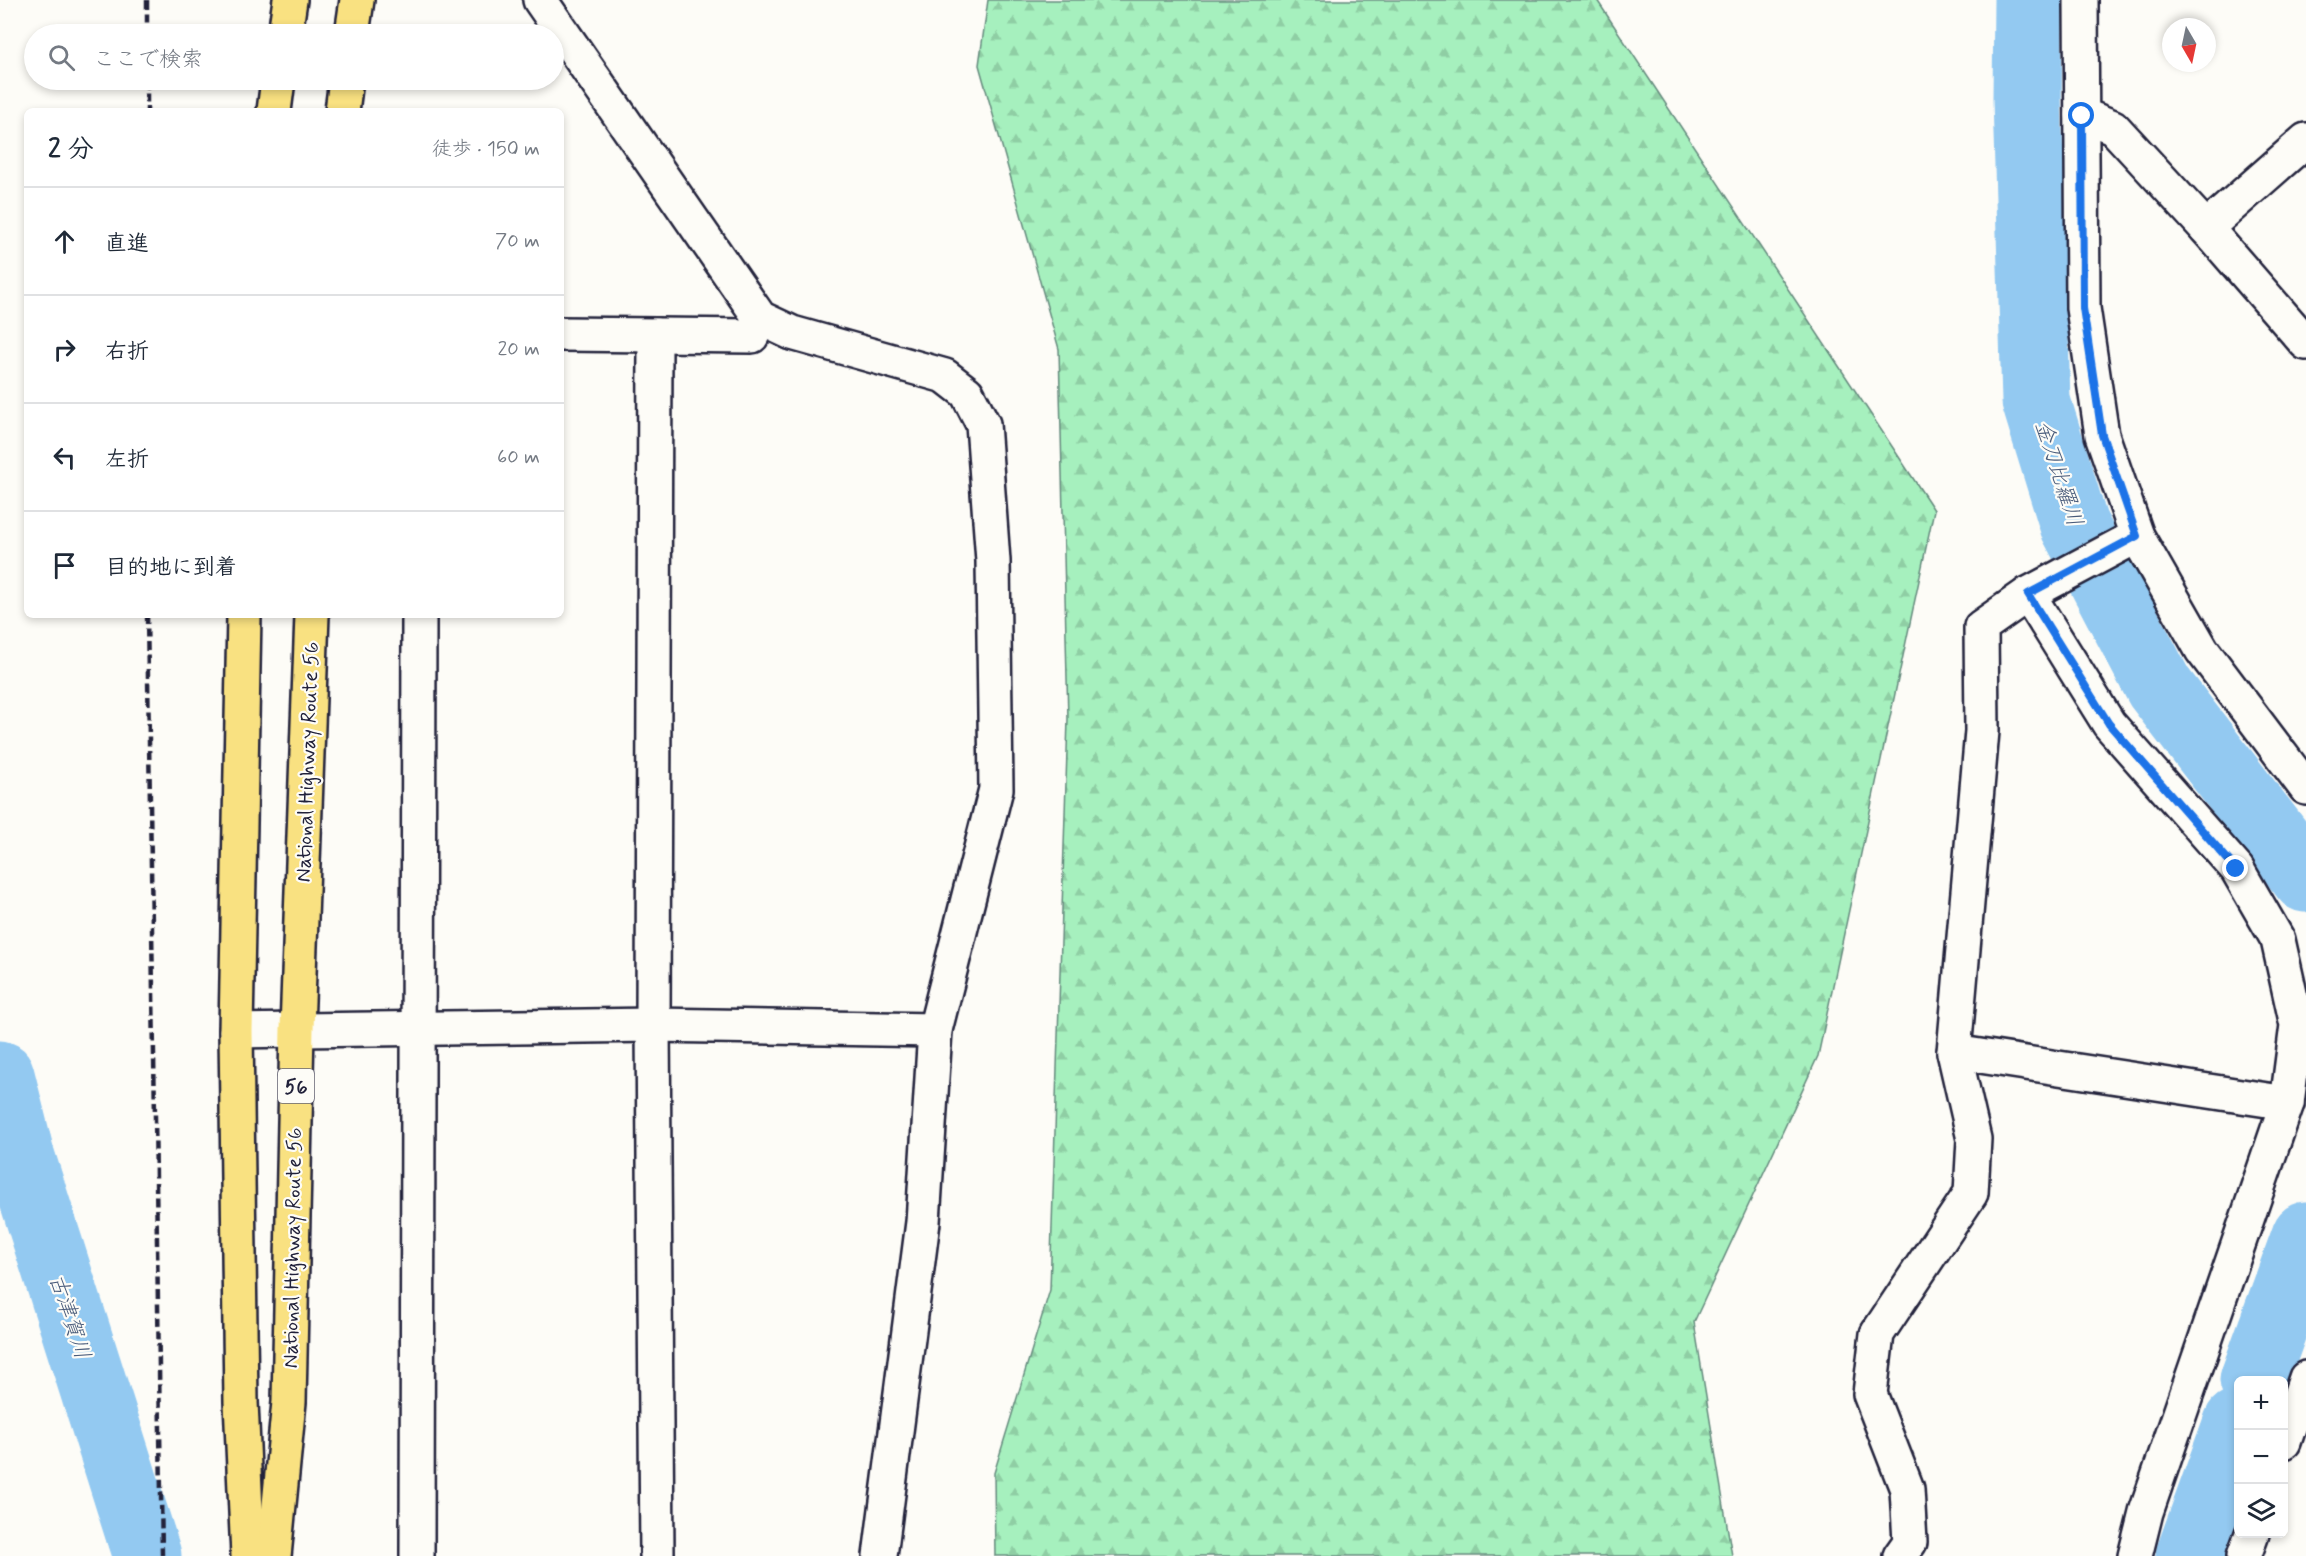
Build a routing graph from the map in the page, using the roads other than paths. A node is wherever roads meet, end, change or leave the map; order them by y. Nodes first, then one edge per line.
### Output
1 (290, 0) edge
2 (357, 0) edge
3 (540, 0) edge
4 (2081, 0) edge
5 (286, 24) edge
6 (353, 24) edge
7 (557, 24) edge
8 (564, 35) edge
9 (277, 90) edge
10 (345, 90) edge
11 (274, 108) edge
12 (342, 108) edge
13 (2082, 116) junction
14 (2306, 140) edge
15 (2206, 228) junction
16 (760, 318) junction
17 (564, 334) edge
18 (655, 335) junction
19 (2306, 343) edge
20 (2137, 536) junction
21 (2028, 594) junction
22 (244, 618) edge
23 (312, 618) edge
24 (419, 618) edge
25 (2306, 788) edge
26 (653, 1025) junction
27 (416, 1026) junction
28 (297, 1029) junction
29 (935, 1030) junction
30 (236, 1031) junction
31 (1954, 1052) junction
32 (2287, 1103) junction
33 (2306, 1378) edge
34 (2287, 1430) edge
35 (2250, 1538) edge
36 (249, 1556) edge
37 (274, 1556) edge
38 (417, 1556) edge
39 (657, 1556) edge
40 (880, 1556) edge
41 (1899, 1556) edge
42 (2135, 1556) edge
43 (2244, 1556) edge

1 - 5 highway
2 - 6 highway
3 - 7 street
4 - 13 street
8 - 16 street
9 - 11 highway
10 - 12 highway
13 - 15 street
13 - 20 street
14 - 15 street
15 - 19 street
16 - 18 street
16 - 29 street
17 - 18 street
18 - 26 street
20 - 21 street
20 - 25 street
21 - 31 street
21 - 32 street
22 - 30 highway
23 - 28 highway, National Highway Route 56 / 56
24 - 27 street
26 - 27 street
26 - 29 street
26 - 39 street
27 - 28 street
27 - 38 street
28 - 30 street
28 - 37 highway, National Highway Route 56 / 56
29 - 40 street
30 - 36 highway
31 - 32 street
31 - 41 street
32 - 42 street
33 - 34 street
35 - 43 street

